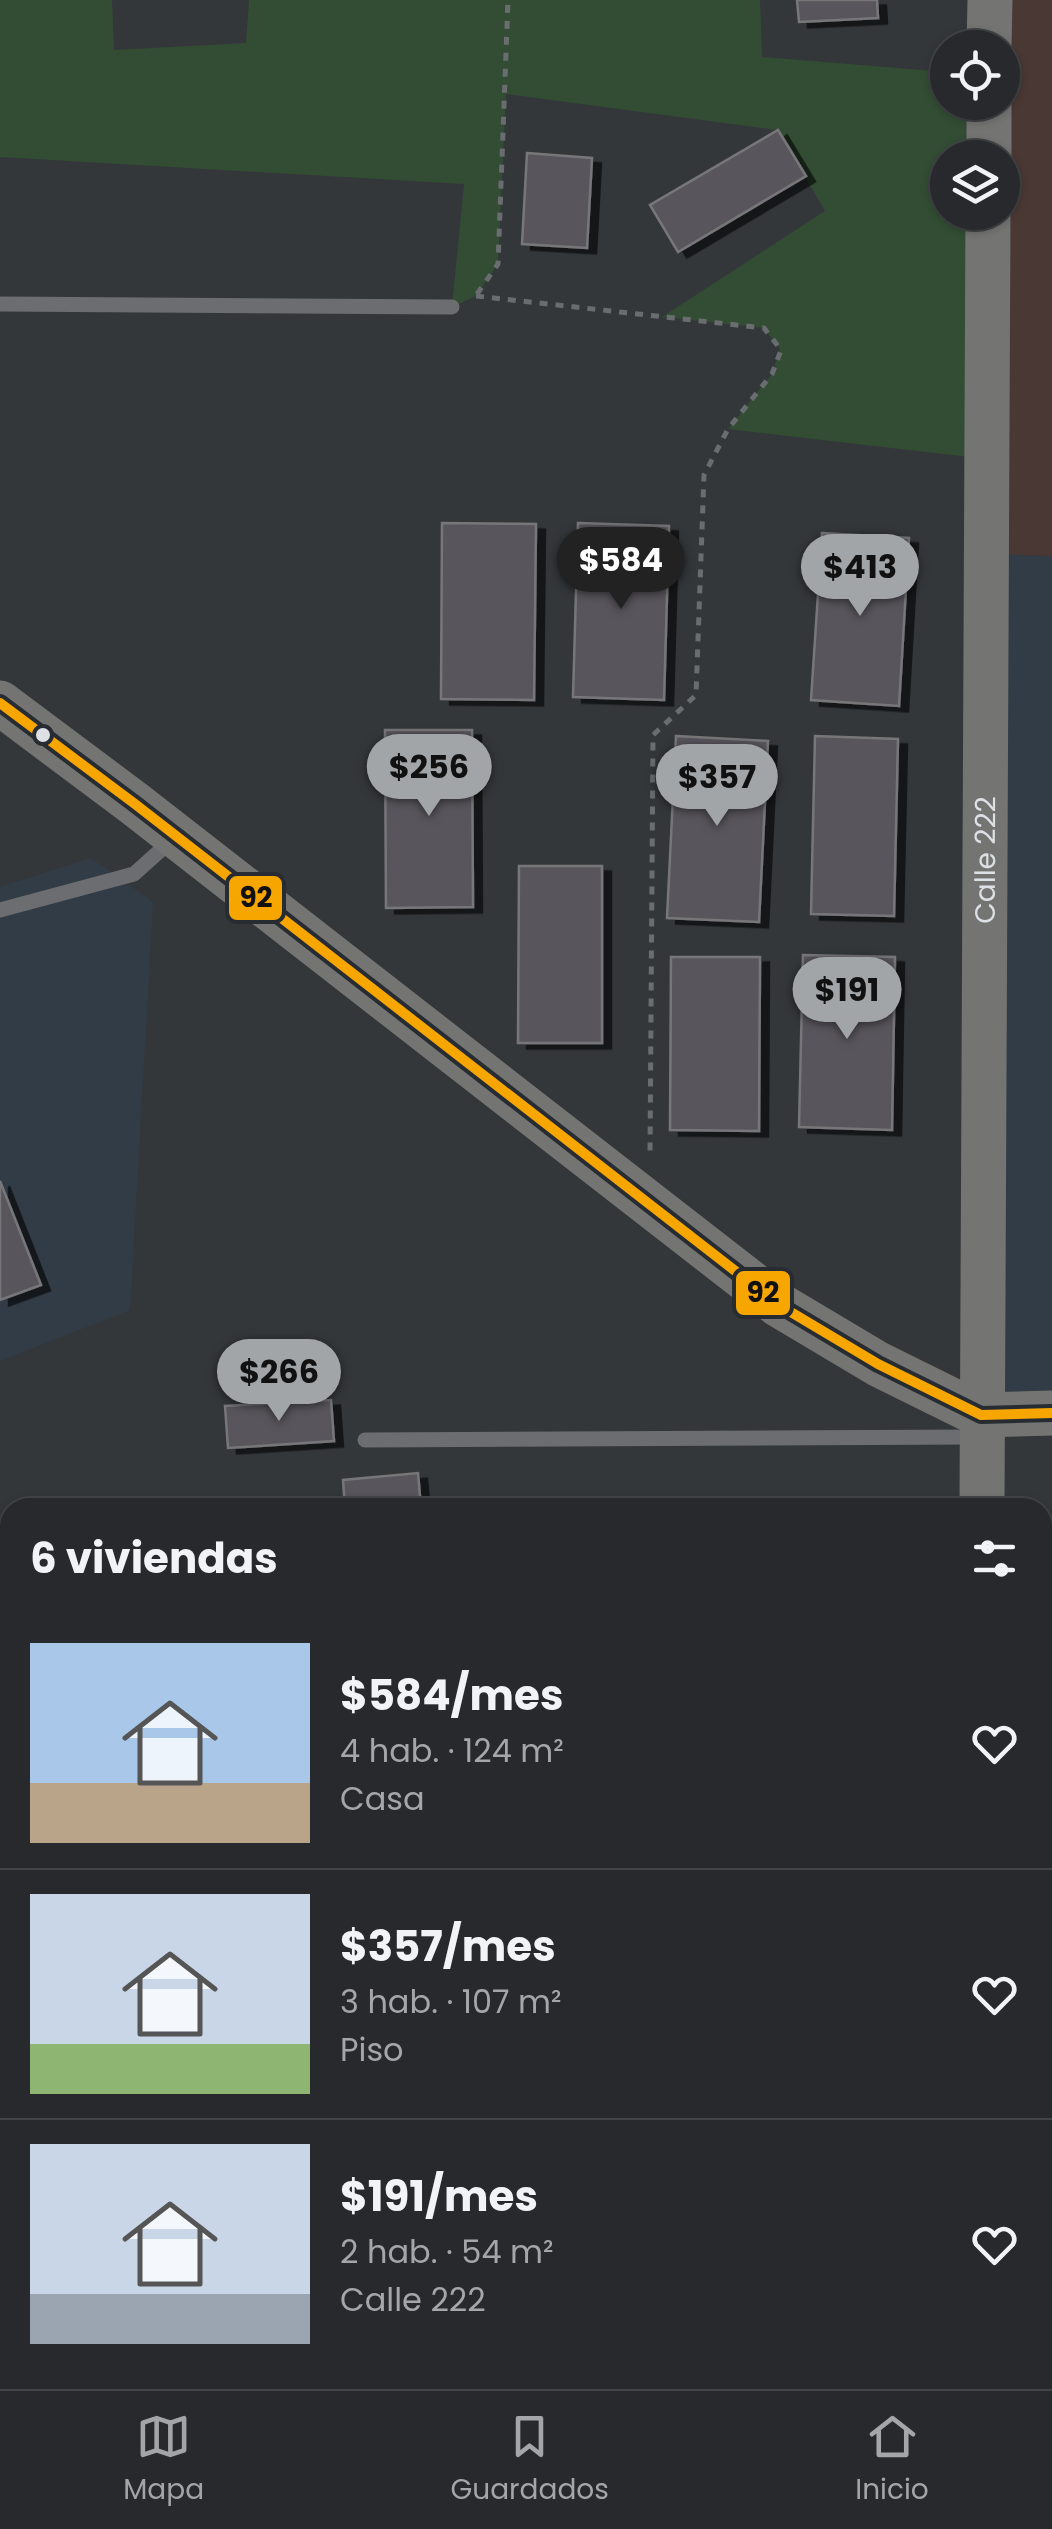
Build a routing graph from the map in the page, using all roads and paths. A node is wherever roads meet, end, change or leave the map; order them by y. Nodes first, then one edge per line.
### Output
1 (508, 0) edge
2 (990, 0) edge
3 (989, 30) edge
4 (988, 230) edge
5 (476, 296) junction
6 (0, 304) edge
7 (452, 307) joint
8 (0, 703) edge
9 (176, 836) junction
10 (0, 910) edge
11 (629, 1190) junction
12 (1052, 1413) edge
13 (981, 1426) junction
14 (365, 1440) dead end
15 (982, 1498) edge

1 - 5 path
2 - 3 main road
4 - 13 main road, Calle 222
5 - 7 path
5 - 11 path
6 - 7 lane
8 - 9 main road
9 - 10 lane
9 - 11 main road
11 - 13 main road
12 - 13 main road
13 - 14 lane
13 - 15 main road, Calle 222

